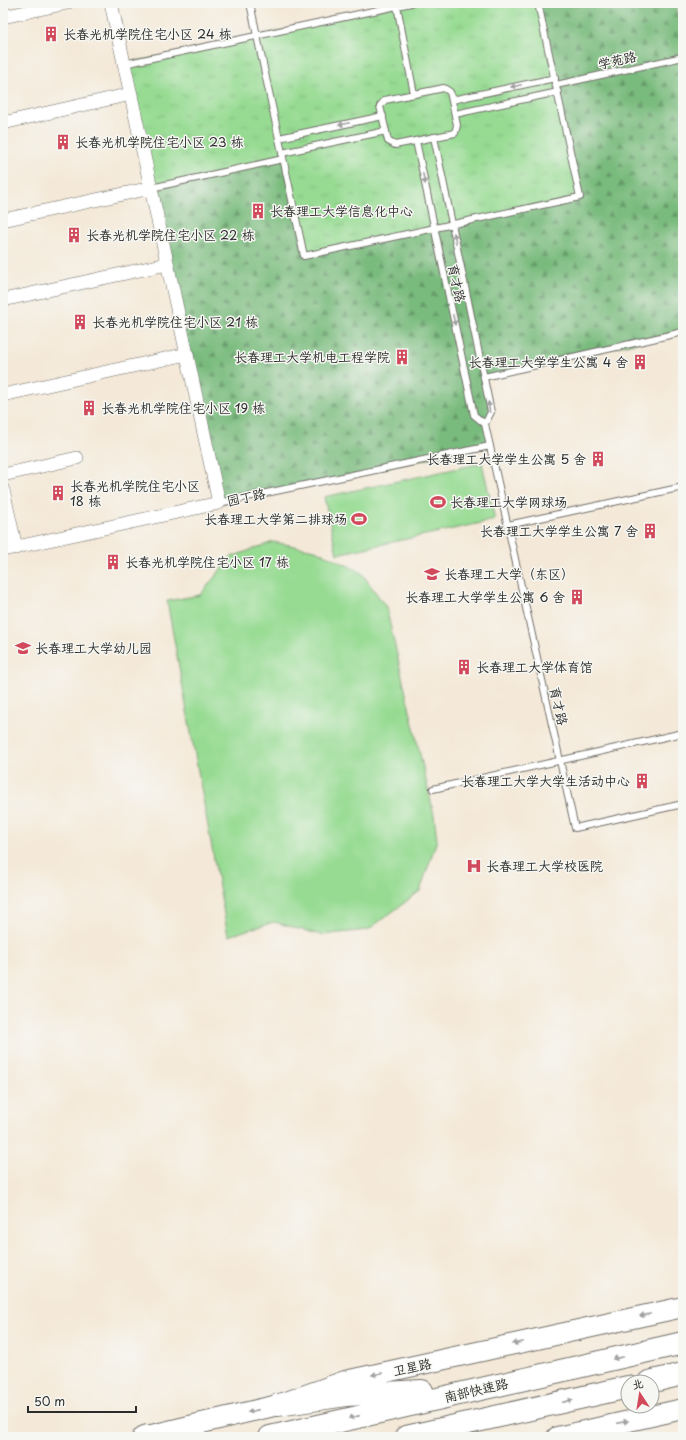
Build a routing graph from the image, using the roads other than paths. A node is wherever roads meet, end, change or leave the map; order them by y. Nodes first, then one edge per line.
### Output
1 (67, 3) edge
2 (111, 3) edge
3 (250, 3) edge
4 (411, 3) edge
5 (538, 3) edge
6 (397, 6) junction
7 (3, 17) edge
8 (257, 36) junction
9 (683, 57) edge
10 (124, 64) junction
11 (555, 78) junction
12 (556, 84) junction
13 (558, 92) junction
14 (131, 94) junction
15 (414, 94) junction
16 (452, 100) junction
17 (455, 114) junction
18 (383, 116) junction
19 (3, 123) edge
20 (386, 131) junction
21 (434, 137) junction
22 (279, 138) junction
23 (416, 141) junction
24 (283, 156) junction
25 (151, 188) junction
26 (3, 220) edge
27 (452, 224) junction
28 (434, 228) junction
29 (167, 264) junction
30 (3, 300) edge
31 (683, 332) edge
32 (187, 354) junction
33 (484, 377) junction
34 (3, 395) edge
35 (485, 424) junction
36 (490, 446) junction
37 (77, 458) dead end
38 (3, 475) edge
39 (683, 487) edge
40 (3, 490) edge
41 (219, 503) junction
42 (508, 525) junction
43 (9, 549) edge
44 (683, 733) edge
45 (560, 760) junction
46 (433, 789) dead end
47 (683, 804) edge
48 (683, 1307) edge
49 (683, 1344) edge
50 (683, 1374) edge
51 (660, 1379) edge
52 (480, 1389) junction
53 (620, 1389) edge
54 (278, 1405) junction
55 (539, 1408) junction
56 (683, 1409) edge
57 (145, 1437) edge
58 (270, 1437) edge
59 (406, 1437) edge
60 (453, 1437) edge
61 (557, 1437) edge

1 - 7 street
2 - 10 street
3 - 8 lane
4 - 6 lane
5 - 11 lane
6 - 8 lane
6 - 15 lane
8 - 10 lane
8 - 22 lane
9 - 12 lane, 学苑路
10 - 14 street
11 - 12 lane
11 -> 16 lane
12 - 13 lane
13 - 17 lane
13 - 27 lane
14 - 19 street
14 - 25 street
15 - 16 lane
15 - 18 lane
16 - 17 lane
17 - 21 lane
18 - 20 lane
18 -> 22 lane
20 - 23 lane
20 - 24 lane
21 - 23 lane
21 - 27 lane, 育才路
22 - 24 lane
23 -> 28 lane, 育才路
24 - 25 lane
24 - 28 lane
25 - 26 street
25 - 29 street
27 - 28 lane
33 -> 27 lane, 育才路
28 -> 35 lane, 育才路
29 - 30 street
29 - 32 street
31 - 33 lane
32 - 34 street
32 - 41 street
35 -> 33 lane, 育才路
35 - 36 lane, 育才路
36 - 41 lane, 园丁路
36 - 42 lane, 育才路
37 - 38 street
39 - 42 lane
40 - 43 street
41 - 43 street, 园丁路
42 - 45 lane, 育才路
44 - 45 lane
45 - 46 lane
45 - 47 lane, 育才路
48 -> 54 main road, 卫星路
49 -> 52 highway, 南部快速路
50 - 51 highway
52 - 54 highway
52 -> 58 highway, 南部快速路
55 -> 53 highway
54 -> 57 main road, 卫星路
55 - 59 highway
55 - 60 highway
61 -> 56 main road

